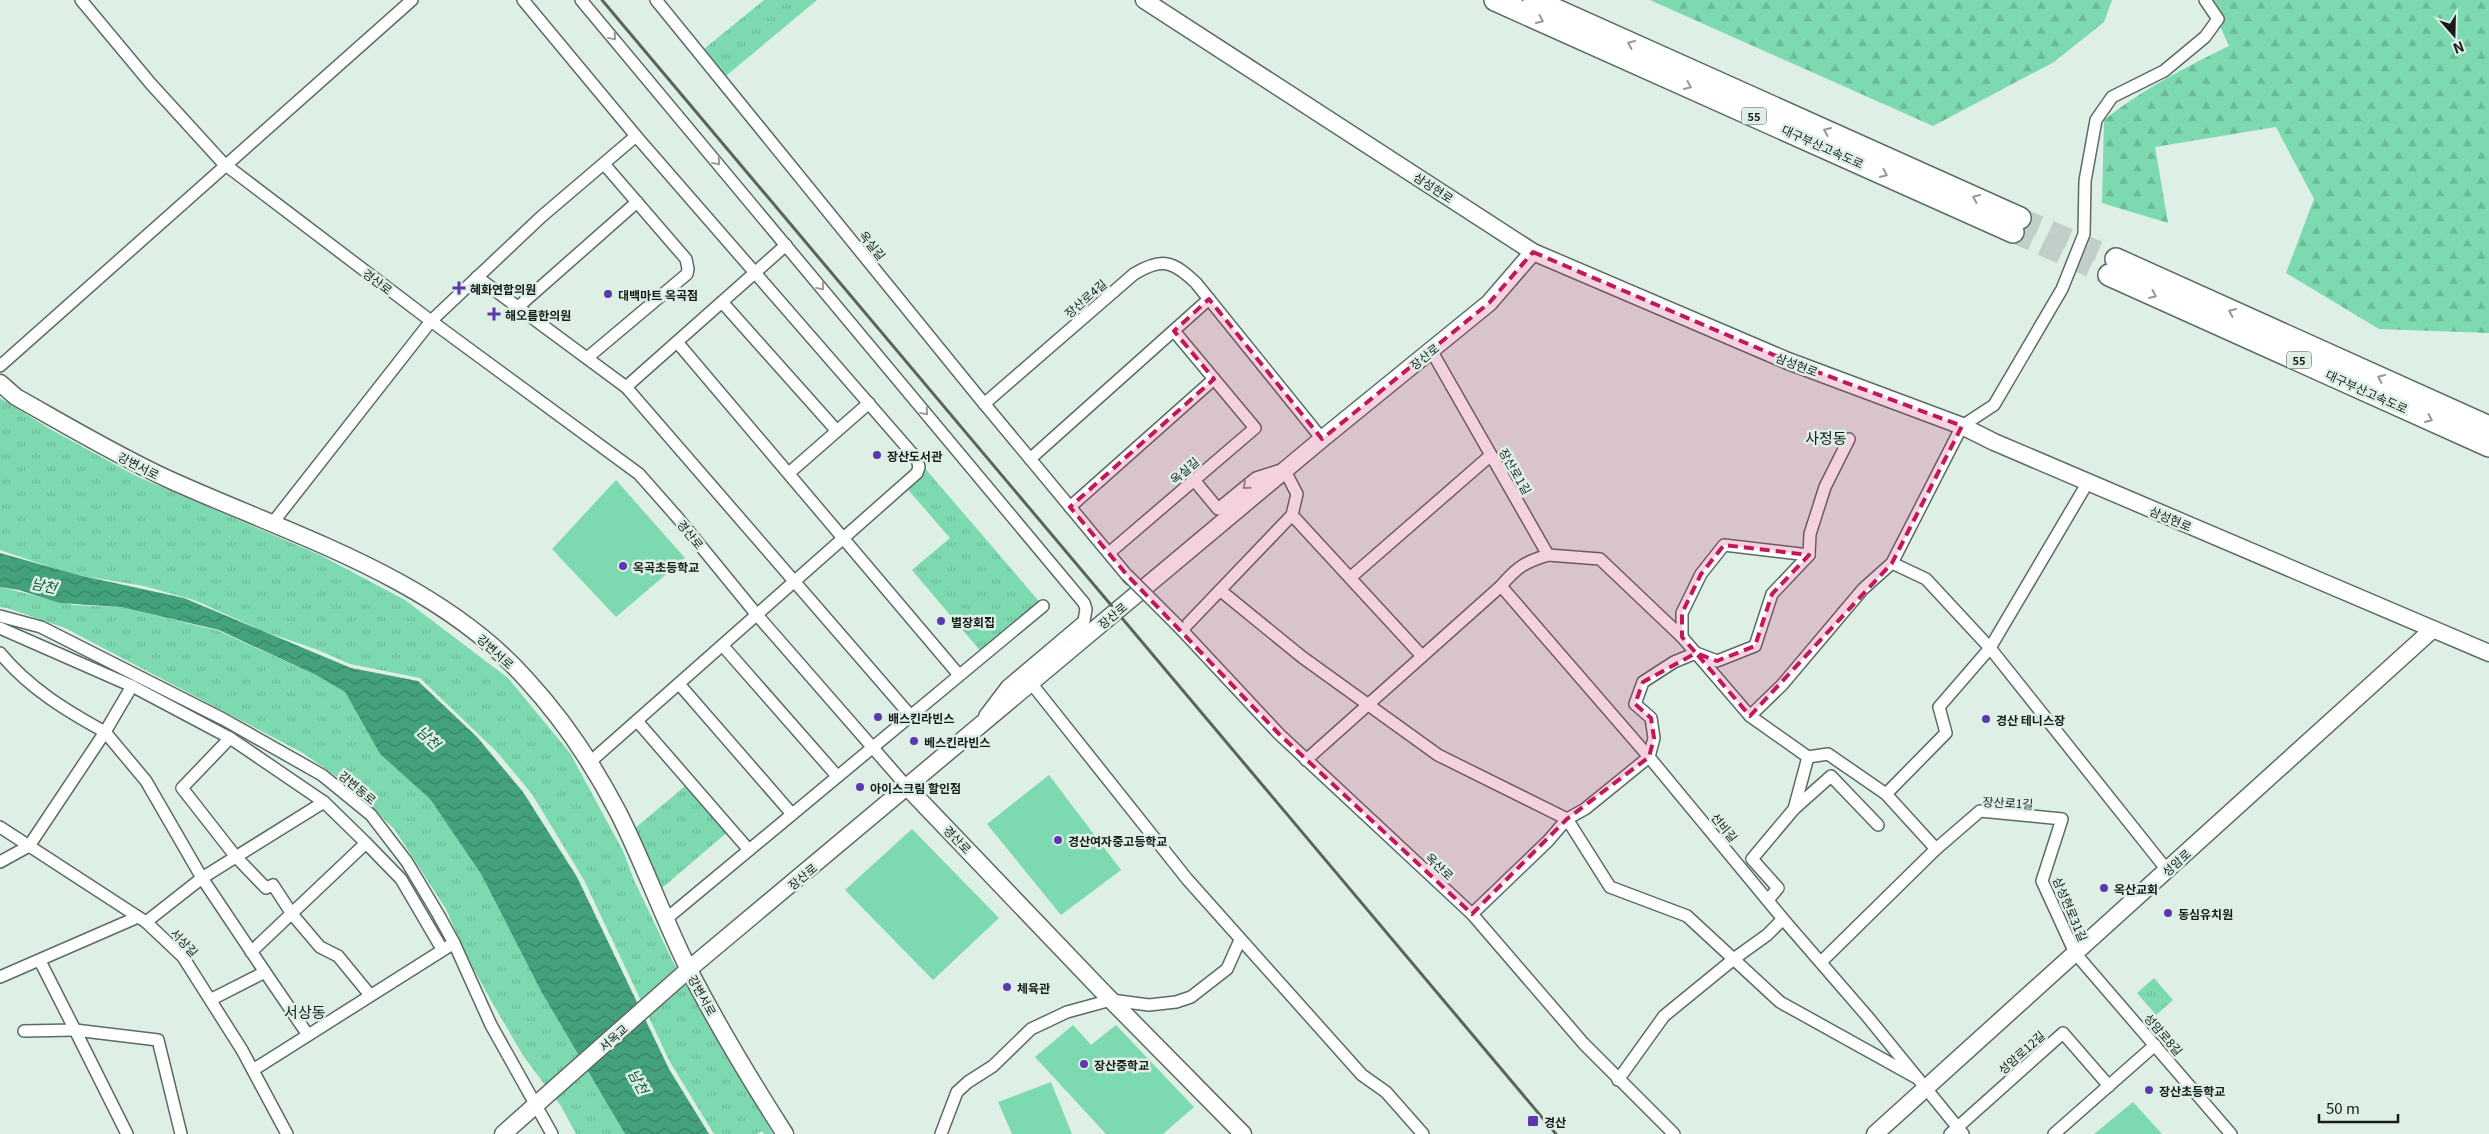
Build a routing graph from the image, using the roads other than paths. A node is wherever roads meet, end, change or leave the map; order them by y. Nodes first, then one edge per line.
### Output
1 (82, 0) edge
2 (412, 0) edge
3 (523, 0) edge
4 (582, 0) edge
5 (656, 0) edge
6 (1144, 0) edge
7 (1495, 0) edge
8 (1534, 0) edge
9 (2205, 0) edge
10 (636, 136) junction
11 (604, 164) junction
12 (226, 165) junction
13 (637, 202) junction
14 (786, 245) junction
15 (1533, 252) junction
16 (754, 272) junction
17 (477, 277) junction
18 (1209, 300) junction
19 (722, 302) junction
20 (518, 308) junction
21 (431, 321) junction
22 (1174, 331) junction
23 (677, 342) junction
24 (1431, 350) junction
25 (587, 358) junction
26 (0, 366) edge
27 (1214, 379) junction
28 (0, 383) edge
29 (626, 387) junction
30 (869, 403) junction
31 (984, 404) junction
32 (1962, 426) junction
33 (2489, 427) edge
34 (837, 431) junction
35 (1322, 438) junction
36 (1849, 439) dead end
37 (2489, 446) edge
38 (1491, 455) junction
39 (1030, 459) junction
40 (1288, 469) junction
41 (788, 472) junction
42 (1194, 480) junction
43 (2088, 482) junction
44 (1070, 507) junction
45 (1292, 515) junction
46 (272, 525) junction
47 (845, 538) junction
48 (1109, 553) junction
49 (1809, 554) junction
50 (1548, 555) junction
51 (1892, 563) junction
52 (1351, 577) junction
53 (795, 582) junction
54 (1502, 586) junction
55 (1221, 591) junction
56 (1043, 606) dead end
57 (757, 615) junction
58 (0, 616) edge
59 (0, 628) edge
60 (1181, 629) junction
61 (2432, 630) junction
62 (1682, 637) junction
63 (723, 646) junction
64 (1990, 648) junction
65 (0, 653) edge
66 (1696, 653) junction
67 (2489, 653) edge
68 (1422, 656) junction
69 (959, 675) junction
70 (1031, 683) junction
71 (679, 684) junction
72 (132, 686) junction
73 (1367, 706) junction
74 (910, 715) junction
75 (1750, 716) junction
76 (637, 721) junction
77 (105, 732) junction
78 (973, 732) junction
79 (230, 738) junction
80 (872, 747) junction
81 (1649, 757) junction
82 (1808, 757) junction
83 (1306, 760) junction
84 (590, 762) junction
85 (837, 776) junction
86 (908, 788) junction
87 (1886, 794) junction
88 (324, 802) junction
89 (1794, 809) junction
90 (792, 814) junction
91 (1567, 819) junction
92 (2062, 819) joint
93 (1878, 825) dead end
94 (0, 827) edge
95 (366, 843) junction
96 (28, 846) junction
97 (1936, 849) junction
98 (749, 850) junction
99 (236, 857) junction
100 (0, 862) edge
101 (2167, 870) junction
102 (202, 878) junction
103 (1768, 900) junction
104 (292, 914) junction
105 (1472, 914) junction
106 (666, 919) junction
107 (142, 920) junction
108 (1783, 920) junction
109 (1240, 940) junction
110 (454, 943) junction
111 (442, 949) junction
112 (252, 952) junction
113 (2075, 953) junction
114 (1734, 958) junction
115 (40, 961) junction
116 (1821, 962) junction
117 (687, 971) junction
118 (264, 972) junction
119 (0, 978) edge
120 (370, 995) junction
121 (212, 999) junction
122 (1111, 1000) junction
123 (75, 1030) junction
124 (24, 1031) dead end
125 (308, 1035) junction
126 (2155, 1045) junction
127 (253, 1070) junction
128 (1618, 1080) junction
129 (1924, 1084) junction
130 (2109, 1086) junction
131 (538, 1104) junction
132 (1957, 1132) edge
133 (127, 1134) edge
134 (181, 1134) edge
135 (288, 1134) edge
136 (502, 1134) edge
137 (552, 1134) edge
138 (785, 1134) edge
139 (941, 1134) edge
140 (1244, 1134) edge
141 (1423, 1134) edge
142 (1674, 1134) edge
143 (1875, 1134) edge
144 (2054, 1134) edge
145 (2232, 1134) edge

1 - 12 street, 경산로
2 - 12 street
3 - 10 street
4 -> 14 street
5 - 31 street, 옥실길
6 - 15 street, 삼성현로
7 -> 8 highway, 대구부산고속도로 / 55
9 - 32 street
10 - 11 street
10 - 16 street
11 - 13 street
11 - 17 street
12 - 21 street, 경산로
12 - 26 street
13 - 20 street
13 - 25 street
14 - 16 street
14 -> 78 street
15 - 24 street, 장산로
15 - 32 street, 삼성현로
16 - 19 street
16 - 30 street
17 - 20 street
17 - 21 street
18 - 22 street
18 - 31 street, 장산로4길
18 - 35 street, 장산로4길
19 - 23 street
19 - 34 street
20 - 25 street
21 - 46 street
21 - 57 street, 경산로
22 - 27 street
22 - 39 street
23 - 29 street
23 - 41 street
24 - 35 street, 장산로
24 - 38 street, 장산로1길
25 - 29 street
27 - 42 street, 옥실길
27 - 44 street
28 - 46 street, 강변서로
29 - 53 street
30 - 34 street
30 - 47 street
31 - 39 street, 옥실길
32 - 43 street, 삼성현로
32 - 51 street
33 -> 37 highway, 대구부산고속도로 / 55
34 - 41 street
35 - 40 street, 장산로
36 - 49 street
38 - 50 street, 장산로1길
38 - 52 street
39 - 44 street, 옥실길
40 -> 42 street
40 - 45 street
40 - 70 street, 장산로
41 - 47 street
42 - 48 street, 옥실길
43 - 61 street, 삼성현로
43 - 64 street
44 - 48 street, 옥실길
45 - 52 street
45 - 55 street
46 - 84 street, 강변서로
47 - 53 street
47 - 69 street
48 - 60 street, 옥실길, bridge
49 - 62 street
49 - 66 street
50 - 54 street
50 - 62 street
51 - 64 street
51 - 75 street
52 - 68 street
53 - 57 street
53 - 74 street
54 - 68 street
54 - 81 street, 선비길
55 - 60 street
55 - 73 street
56 - 69 street
57 - 63 street
57 - 80 street, 경산로
58 - 110 street, 강변동로
59 - 72 street
60 - 83 street, 옥산로
61 - 67 street, 삼성현로
61 - 101 street, 성암로
62 - 66 street
63 - 71 street
63 - 85 street
64 - 87 street
64 - 101 street
65 - 77 street
66 - 75 street
66 - 81 street
68 - 73 street
69 - 74 street
70 - 78 street, 장산로
70 - 109 street
71 - 76 street
71 - 90 street
72 - 77 street
72 - 79 street
73 - 83 street
73 - 91 street
74 - 80 street
75 - 82 street
76 - 84 street
76 - 98 street
77 - 96 street
77 - 102 street
78 - 86 street, 장산로
79 - 88 street
79 - 99 street
80 - 85 street
80 - 86 street, 경산로
81 - 91 street
81 - 103 street, 선비길
82 - 87 street
82 - 89 street
83 - 105 street, 옥산로
84 - 106 street, 강변서로
85 - 90 street
86 - 117 street, 장산로
86 - 122 street, 경산로
87 - 97 street
88 - 95 street
88 - 99 street
89 - 93 street
89 - 103 street
90 - 98 street
91 - 105 street
91 - 114 street
92 - 97 street, 장산로1길
92 - 113 street, 삼성현로31길
94 - 96 street, 서상길
95 - 104 street
95 - 111 street
96 - 100 street
96 - 107 street, 서상길
97 - 116 street, 장산로1길
98 - 106 street
99 - 102 street
99 - 104 street
101 - 113 street, 성암로
102 - 107 street
102 - 112 street
103 - 108 street, 선비길
104 - 112 street
104 - 120 street
105 - 128 street, 옥산로
106 - 117 street, 강변서로
107 - 115 street
107 - 121 street, 서상길
108 - 114 street
108 - 116 street, 선비길
109 - 122 street
109 - 141 street
110 - 111 street
110 - 131 street, 강변동로
111 - 120 street
112 - 118 street
113 - 126 street, 성암로8길
113 - 129 street, 성암로
114 - 128 street
114 - 129 street
115 - 119 street
115 - 123 street
116 - 129 street, 선비길
117 - 131 street, 서옥교
117 - 138 street, 강변서로
118 - 121 street
118 - 125 street
120 - 125 street
121 - 127 street, 서상길
122 - 139 street
122 - 140 street, 경산로
123 - 124 street
123 - 133 street
123 - 134 street
125 - 127 street
126 - 130 street
126 - 145 street, 성암로8길
127 - 135 street, 서상길
128 - 142 street, 옥산로
129 - 132 street, 성암로12길
129 - 143 street, 성암로
130 - 132 street, 성암로12길
130 - 144 street
131 - 136 street
131 - 137 street, 강변동로

